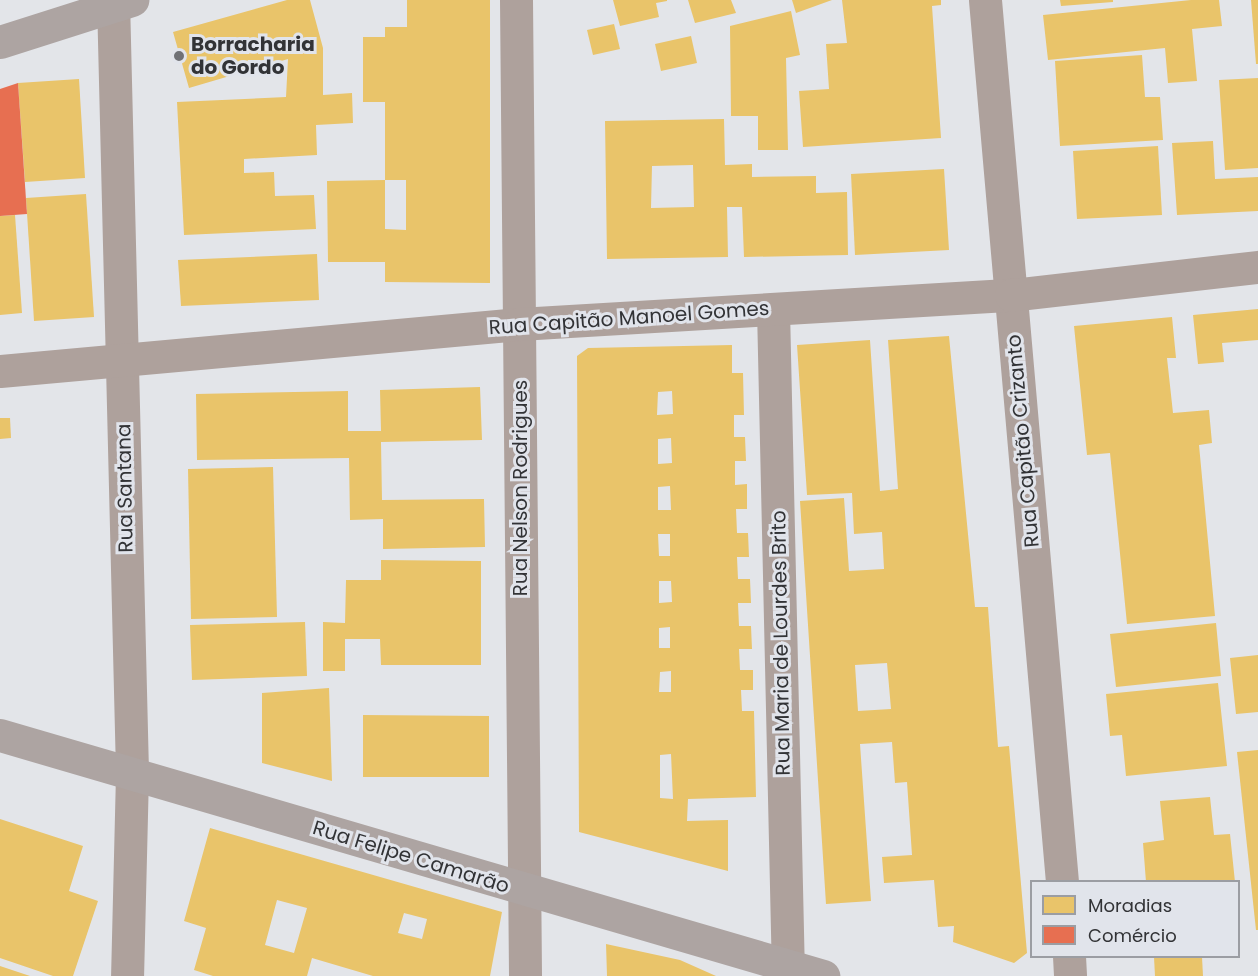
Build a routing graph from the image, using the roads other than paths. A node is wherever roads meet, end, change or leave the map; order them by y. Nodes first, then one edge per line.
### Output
1 (516, 0) edge
2 (985, 0) edge
3 (120, 2) edge
4 (0, 42) edge
5 (1258, 267) edge
6 (1011, 295) junction
7 (773, 309) junction
8 (519, 324) junction
9 (122, 361) junction
10 (0, 371) edge
11 (0, 735) edge
12 (132, 774) junction
13 (1062, 880) edge
14 (524, 890) junction
15 (1069, 958) edge
16 (788, 971) edge
17 (127, 976) edge
18 (525, 976) edge
19 (823, 976) edge
20 (1070, 976) edge

1 - 8 street, Rua Nelson Rodrigues
2 - 6 street, Rua Capitão Crizanto
3 - 4 main road
3 - 9 street, Rua Santana
5 - 6 street, Rua Capitão Manoel Gomes
6 - 7 street, Rua Capitão Manoel Gomes
6 - 13 street, Rua Capitão Crizanto
7 - 8 street, Rua Capitão Manoel Gomes
7 - 16 street, Rua Maria de Lourdes Brito
8 - 9 street, Rua Capitão Manoel Gomes
8 - 14 street, Rua Nelson Rodrigues
9 - 10 street, Rua Capitão Manoel Gomes
9 - 12 street, Rua Santana
11 - 12 main road, Rua Felipe Camarão
12 - 14 main road, Rua Felipe Camarão
12 - 17 street, Rua Santana
14 - 16 main road, Rua Felipe Camarão
14 - 18 street, Rua Nelson Rodrigues
15 - 20 street
16 - 19 main road, Rua Felipe Camarão

